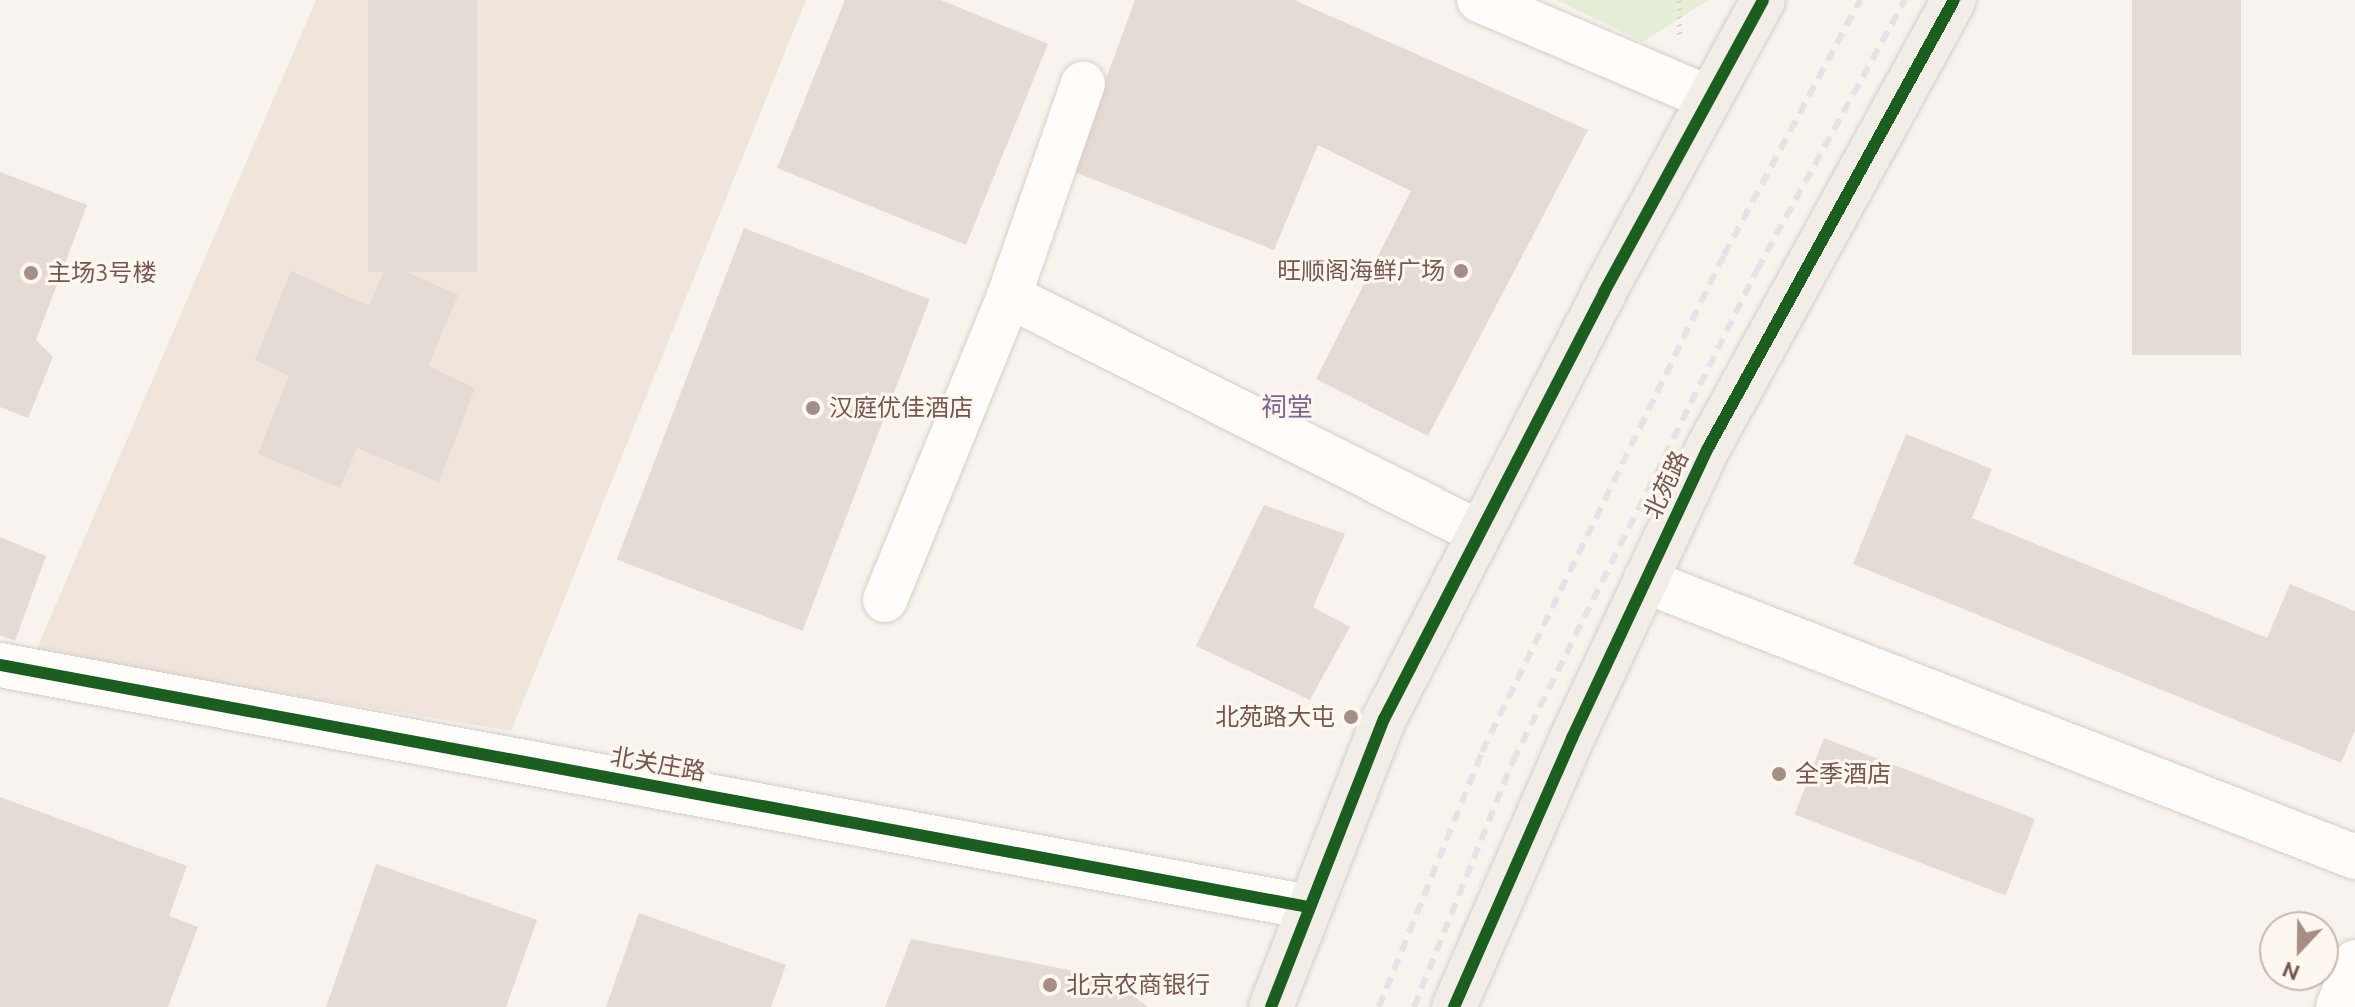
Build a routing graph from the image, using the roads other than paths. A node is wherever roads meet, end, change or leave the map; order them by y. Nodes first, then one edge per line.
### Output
1 (1479, 0) edge
2 (1763, 0) edge
3 (1954, 0) edge
4 (1083, 84) dead end
5 (1709, 98) junction
6 (1009, 296) junction
7 (1480, 533) junction
8 (1645, 581) junction
9 (885, 600) dead end
10 (0, 665) edge
11 (2355, 857) edge
12 (1308, 907) junction
13 (2355, 962) edge
14 (1271, 1007) edge
15 (1454, 1007) edge
16 (2338, 1007) edge

1 - 5 street
2 - 5 main road
3 - 8 main road, 北苑路
4 - 6 street
5 - 7 main road
6 - 7 street
6 - 9 street
7 - 12 main road
8 - 11 street
8 - 15 main road, 北苑路
10 - 12 street, 北关庄路
12 - 14 main road
13 - 16 street

